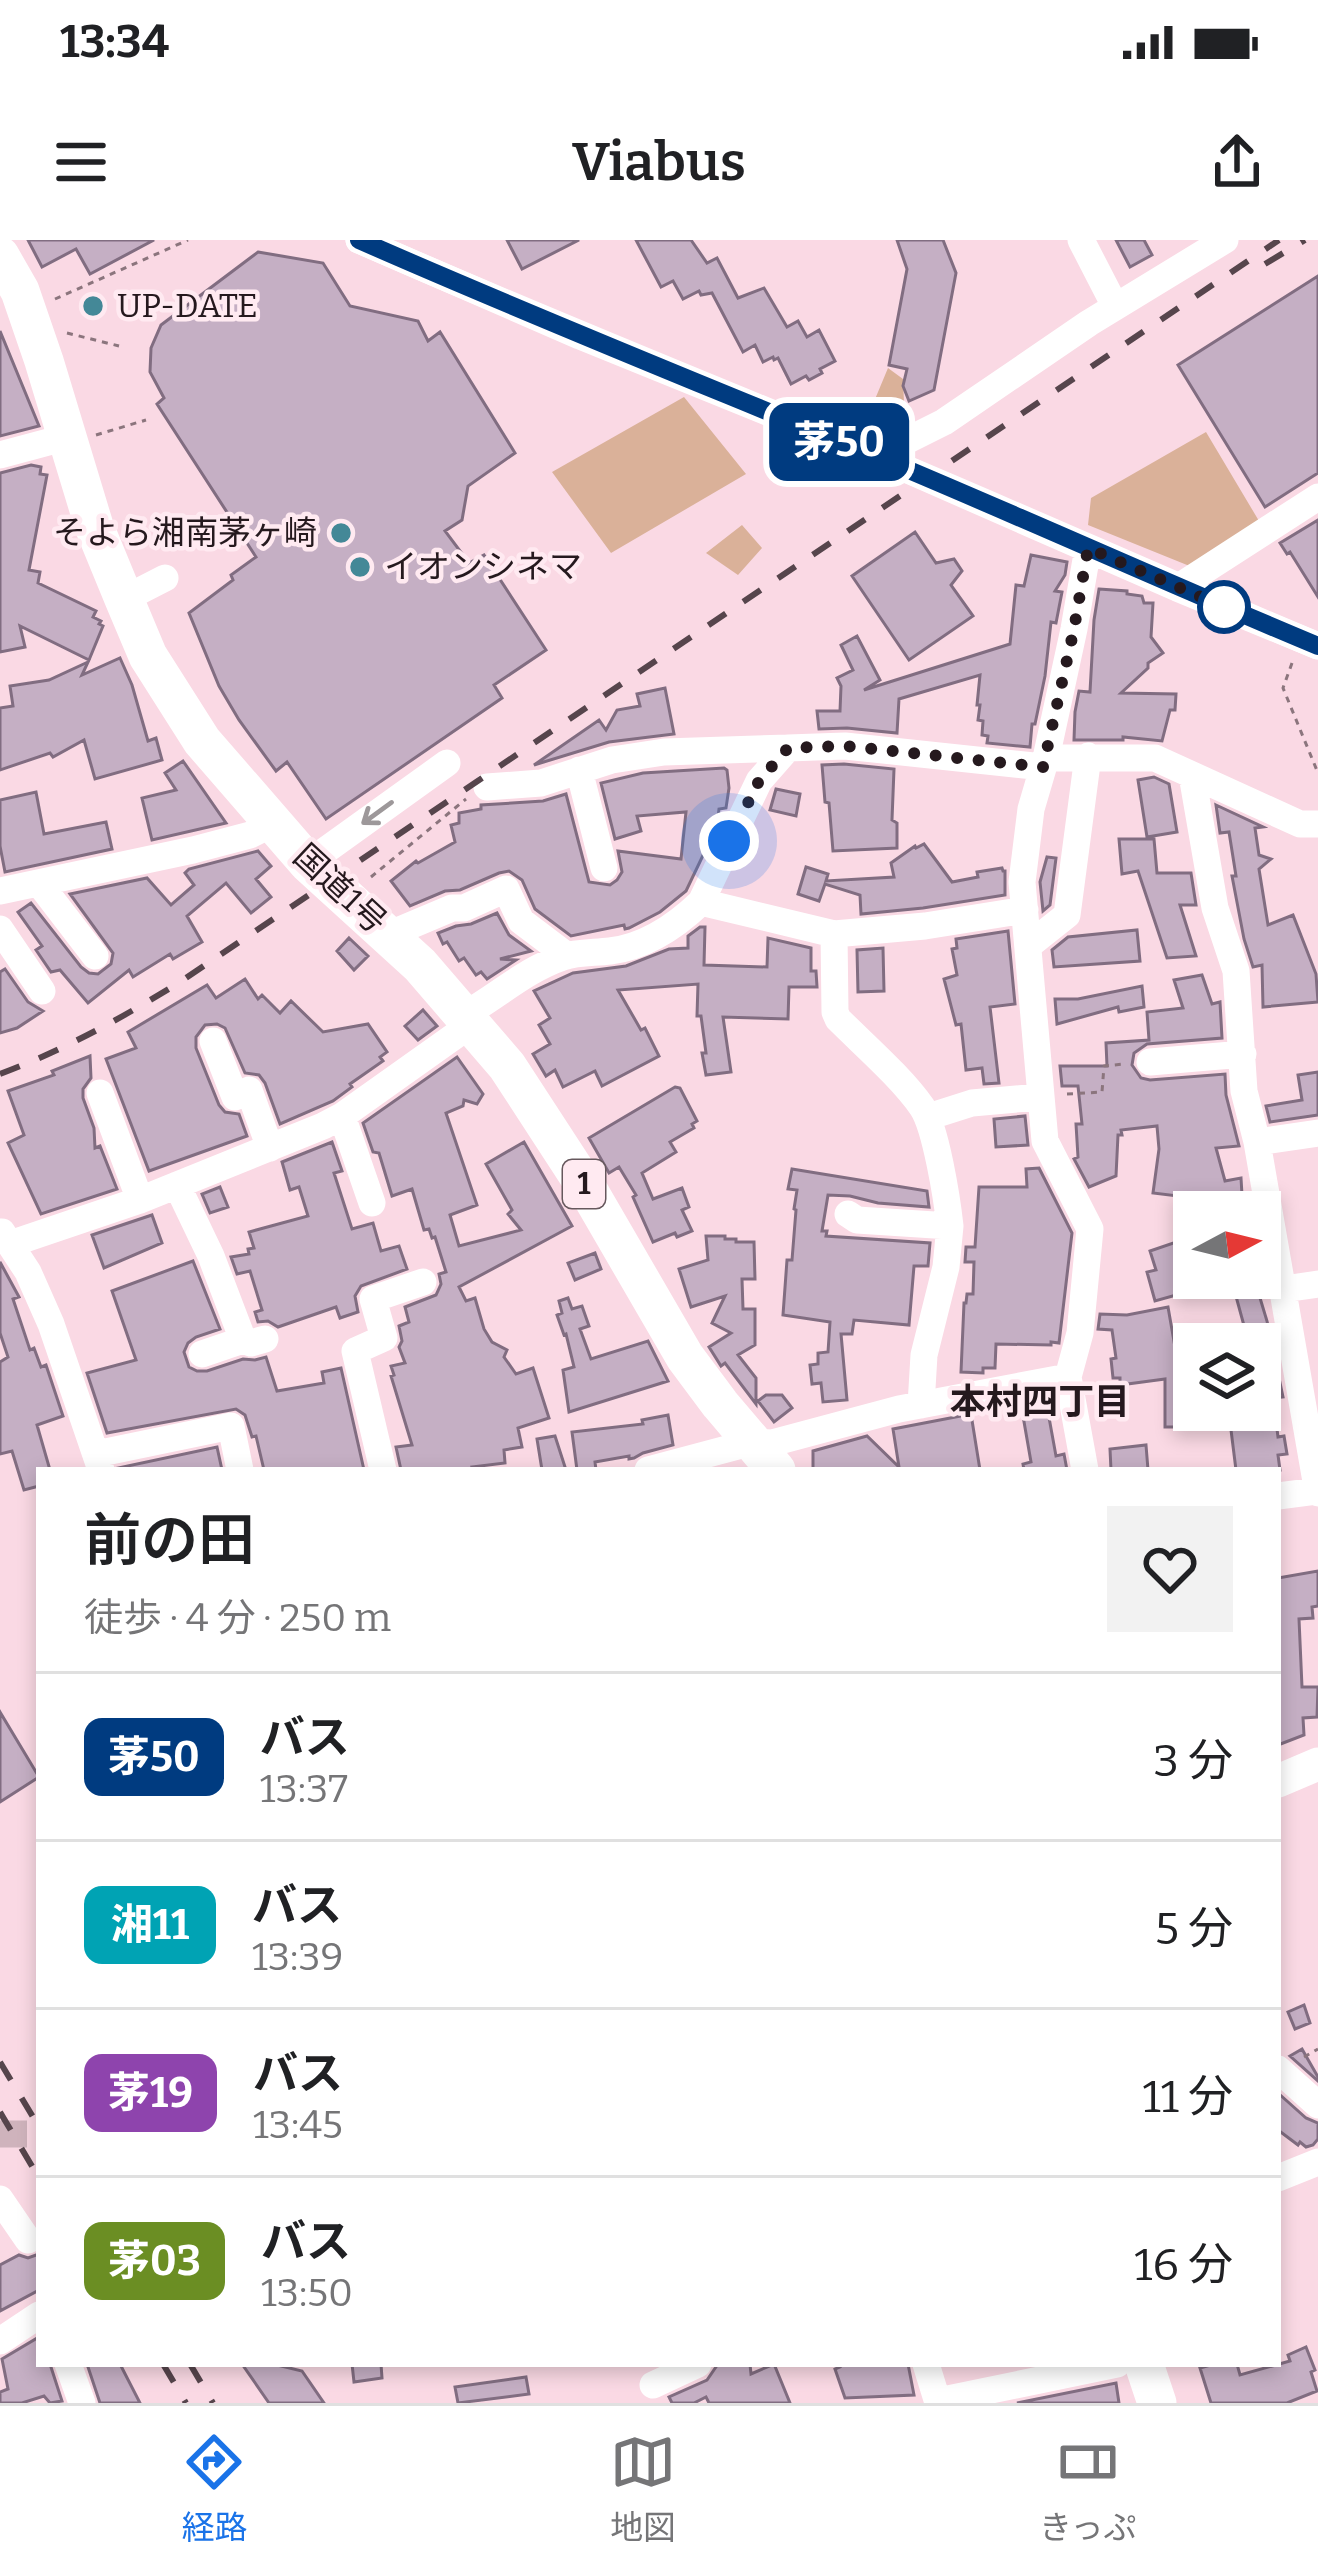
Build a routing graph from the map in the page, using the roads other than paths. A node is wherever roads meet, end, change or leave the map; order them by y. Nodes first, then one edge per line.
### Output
1 (359, 240) edge
2 (1081, 240) edge
3 (1225, 240) edge
4 (0, 256) edge
5 (1115, 306) junction
6 (78, 437) junction
7 (0, 455) edge
8 (876, 456) junction
9 (1318, 497) edge
10 (1088, 548) junction
11 (165, 578) dead end
12 (1177, 588) junction
13 (124, 599) junction
14 (1308, 648) edge
15 (788, 748) junction
16 (1088, 756) junction
17 (447, 763) dead end
18 (1045, 763) junction
19 (578, 770) junction
20 (1192, 776) junction
21 (487, 787) road end
22 (272, 824) junction
23 (1318, 824) edge
24 (308, 863) junction
25 (604, 868) dead end
26 (39, 883) junction
27 (0, 891) edge
28 (701, 902) junction
29 (1025, 910) junction
30 (373, 914) junction
31 (0, 929) edge
32 (834, 934) junction
33 (1028, 946) junction
34 (566, 955) junction
35 (95, 956) dead end
36 (42, 991) dead end
37 (467, 1018) junction
38 (213, 1041) dead end
39 (1243, 1054) junction
40 (1150, 1061) road end
41 (100, 1094) dead end
42 (1040, 1097) junction
43 (342, 1116) junction
44 (928, 1117) junction
45 (1318, 1132) edge
46 (1257, 1142) junction
47 (270, 1148) junction
48 (177, 1185) junction
49 (140, 1200) junction
50 (371, 1203) dead end
51 (848, 1214) dead end
52 (950, 1226) junction
53 (5, 1236) edge
54 (423, 1282) dead end
55 (1318, 1284) edge
56 (1284, 1289) junction
57 (202, 1354) dead end
58 (1068, 1377) junction
59 (921, 1405) junction
60 (765, 1456) edge
61 (99, 1462) edge
62 (239, 1467) edge
63 (381, 1467) edge
64 (673, 1467) edge
65 (1083, 1467) edge
66 (1318, 1492) edge
67 (1281, 1496) edge
68 (1318, 1764) edge
69 (1281, 1780) edge
70 (1281, 2074) edge
71 (1318, 2105) edge
72 (1317, 2165) edge
73 (1281, 2177) edge
74 (0, 2199) edge
75 (28, 2240) dead end
76 (36, 2317) edge
77 (0, 2341) edge
78 (69, 2367) edge
79 (691, 2367) edge
80 (927, 2367) edge
81 (1104, 2367) edge
82 (1145, 2367) edge
83 (653, 2384) edge
84 (938, 2402) edge
85 (82, 2403) edge
86 (1157, 2403) edge

1 - 8 street
2 - 5 street
3 - 5 street
4 - 6 highway, 国道1号 / 1
5 - 8 street
6 - 7 street
6 - 13 highway, 国道1号 / 1
8 - 10 street
9 - 12 street
10 - 12 street
10 - 18 street
11 - 13 street
12 - 14 street
13 - 22 highway, 国道1号 / 1
15 - 18 street
15 - 19 street
15 - 28 street
16 - 18 street
16 - 20 street
16 - 33 street
17 -> 24 street
18 - 29 street
19 - 21 street
19 - 25 street
20 - 23 street
20 - 39 street
22 - 24 highway, 国道1号 / 1
22 - 26 street
24 - 30 highway, 国道1号 / 1
26 - 27 street
26 - 35 street
28 - 32 street
28 - 34 street
29 - 32 street
29 - 33 street
30 - 34 street
30 - 37 highway, 国道1号 / 1
31 - 36 street
32 - 44 street
33 - 42 street
34 - 37 street
37 - 43 street
37 - 60 highway, 国道1号 / 1
38 - 47 street
39 - 40 street
39 - 46 street
41 - 49 street
42 - 44 street
42 - 58 street
43 - 47 street
43 - 50 street
44 - 52 street
45 - 46 street
46 - 56 street
47 - 48 street
48 - 49 street
48 - 57 street
49 - 53 street
51 - 52 street
52 - 59 street
53 - 61 street
54 - 63 street
55 - 56 street
56 - 66 street
58 - 59 street
58 - 65 street
59 - 60 street
60 - 64 street
61 - 62 street
66 - 67 street
68 - 69 main road
70 - 71 street
72 - 73 street
74 - 75 street
76 - 77 street
78 - 85 street
79 - 83 street
80 - 84 street
81 - 84 street
82 - 86 highway

